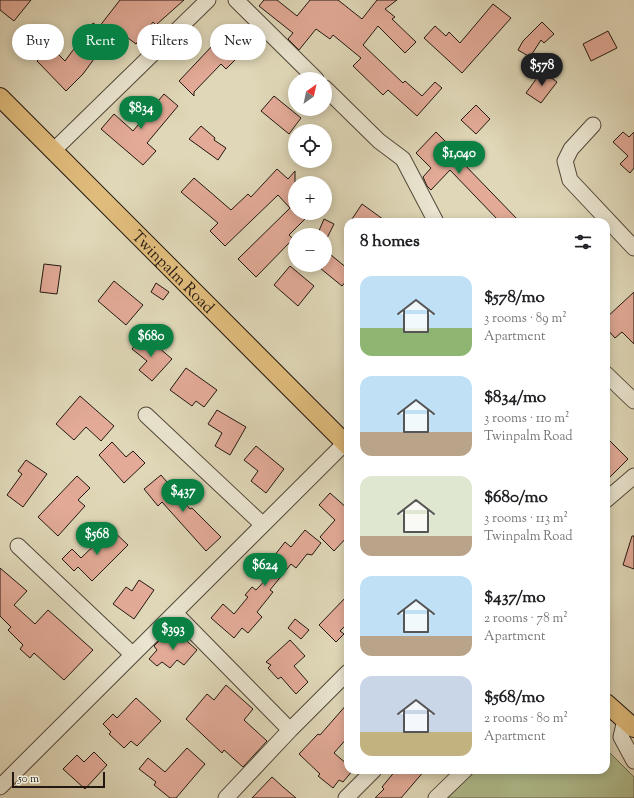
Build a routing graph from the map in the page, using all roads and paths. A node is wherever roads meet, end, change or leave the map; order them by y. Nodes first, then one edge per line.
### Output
1 (208, 0) edge
2 (236, 0) edge
3 (309, 72) edge
4 (332, 95) edge
5 (0, 97) edge
6 (593, 125) dead end
7 (54, 150) junction
8 (434, 218) edge
9 (606, 218) edge
10 (610, 222) edge
11 (634, 248) edge
12 (610, 378) edge
13 (634, 401) edge
14 (146, 415) dead end
15 (344, 442) edge
16 (344, 446) edge
17 (634, 476) edge
18 (610, 497) edge
19 (262, 524) junction
20 (18, 546) dead end
21 (175, 613) junction
22 (132, 654) junction
23 (344, 676) edge
24 (610, 707) edge
25 (629, 724) edge
26 (290, 730) junction
27 (634, 761) edge
28 (370, 774) edge
29 (461, 774) edge
30 (3, 779) edge
31 (226, 798) edge
32 (346, 798) edge
33 (436, 798) edge

1 - 7 street
2 - 3 street
4 - 8 street
5 - 7 main road, Twinpalm Road
6 - 9 street
7 - 15 main road, Twinpalm Road
10 - 11 street
12 - 13 street
14 - 19 street
16 - 19 street
17 - 18 street
19 - 21 street
20 - 22 street
21 - 22 street
21 - 26 street
22 - 30 street
23 - 26 street
24 - 25 main road
25 - 27 street
26 - 31 street
28 - 32 street
29 - 33 street

